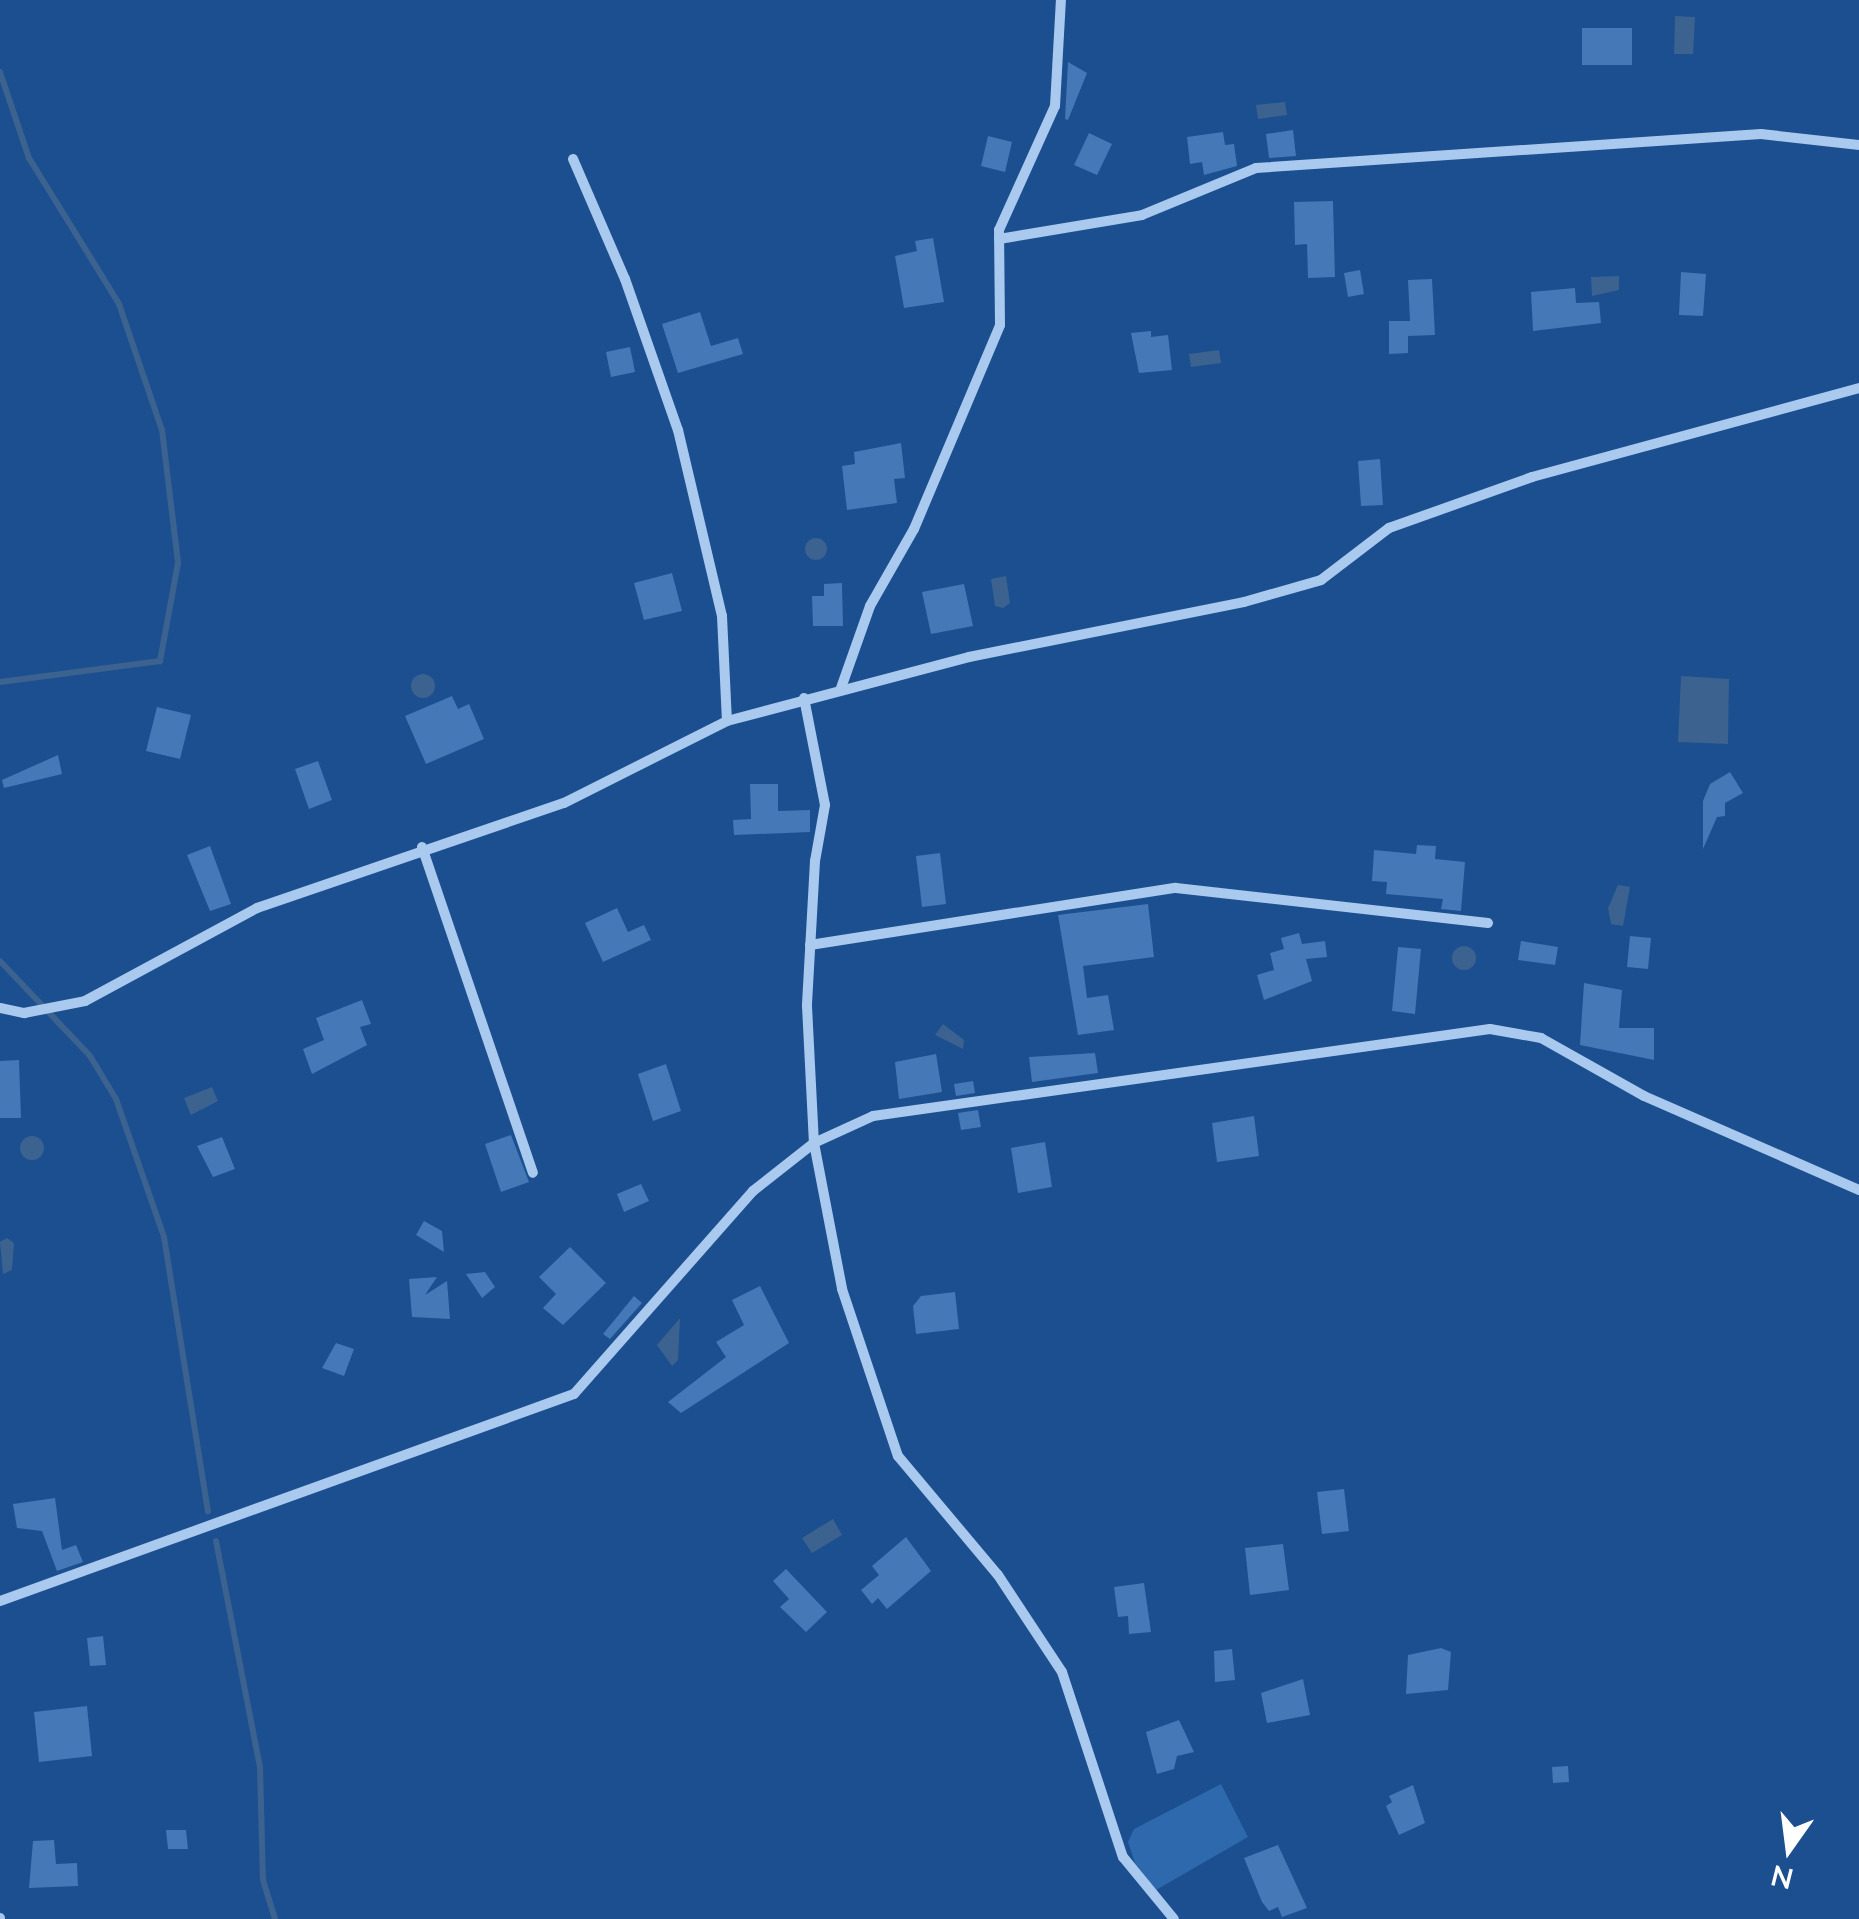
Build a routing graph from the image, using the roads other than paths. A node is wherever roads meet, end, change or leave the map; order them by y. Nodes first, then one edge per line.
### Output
1 (1061, 0) edge
2 (1859, 144) edge
3 (573, 159) dead end
4 (999, 239) junction
5 (1859, 388) edge
6 (842, 688) junction
7 (804, 698) junction
8 (728, 721) junction
9 (422, 847) junction
10 (1488, 923) dead end
11 (810, 945) junction
12 (0, 1008) edge
13 (814, 1142) junction
14 (533, 1174) dead end
15 (1859, 1190) edge
16 (0, 1601) edge
17 (1174, 1919) edge

1 - 4 street
2 - 4 street
3 - 8 street
4 - 6 street
5 - 6 street
6 - 7 street
7 - 8 street
7 - 11 street
8 - 9 street
9 - 12 street
9 - 14 street
10 - 11 street
11 - 13 street
13 - 15 street
13 - 16 street
13 - 17 street

